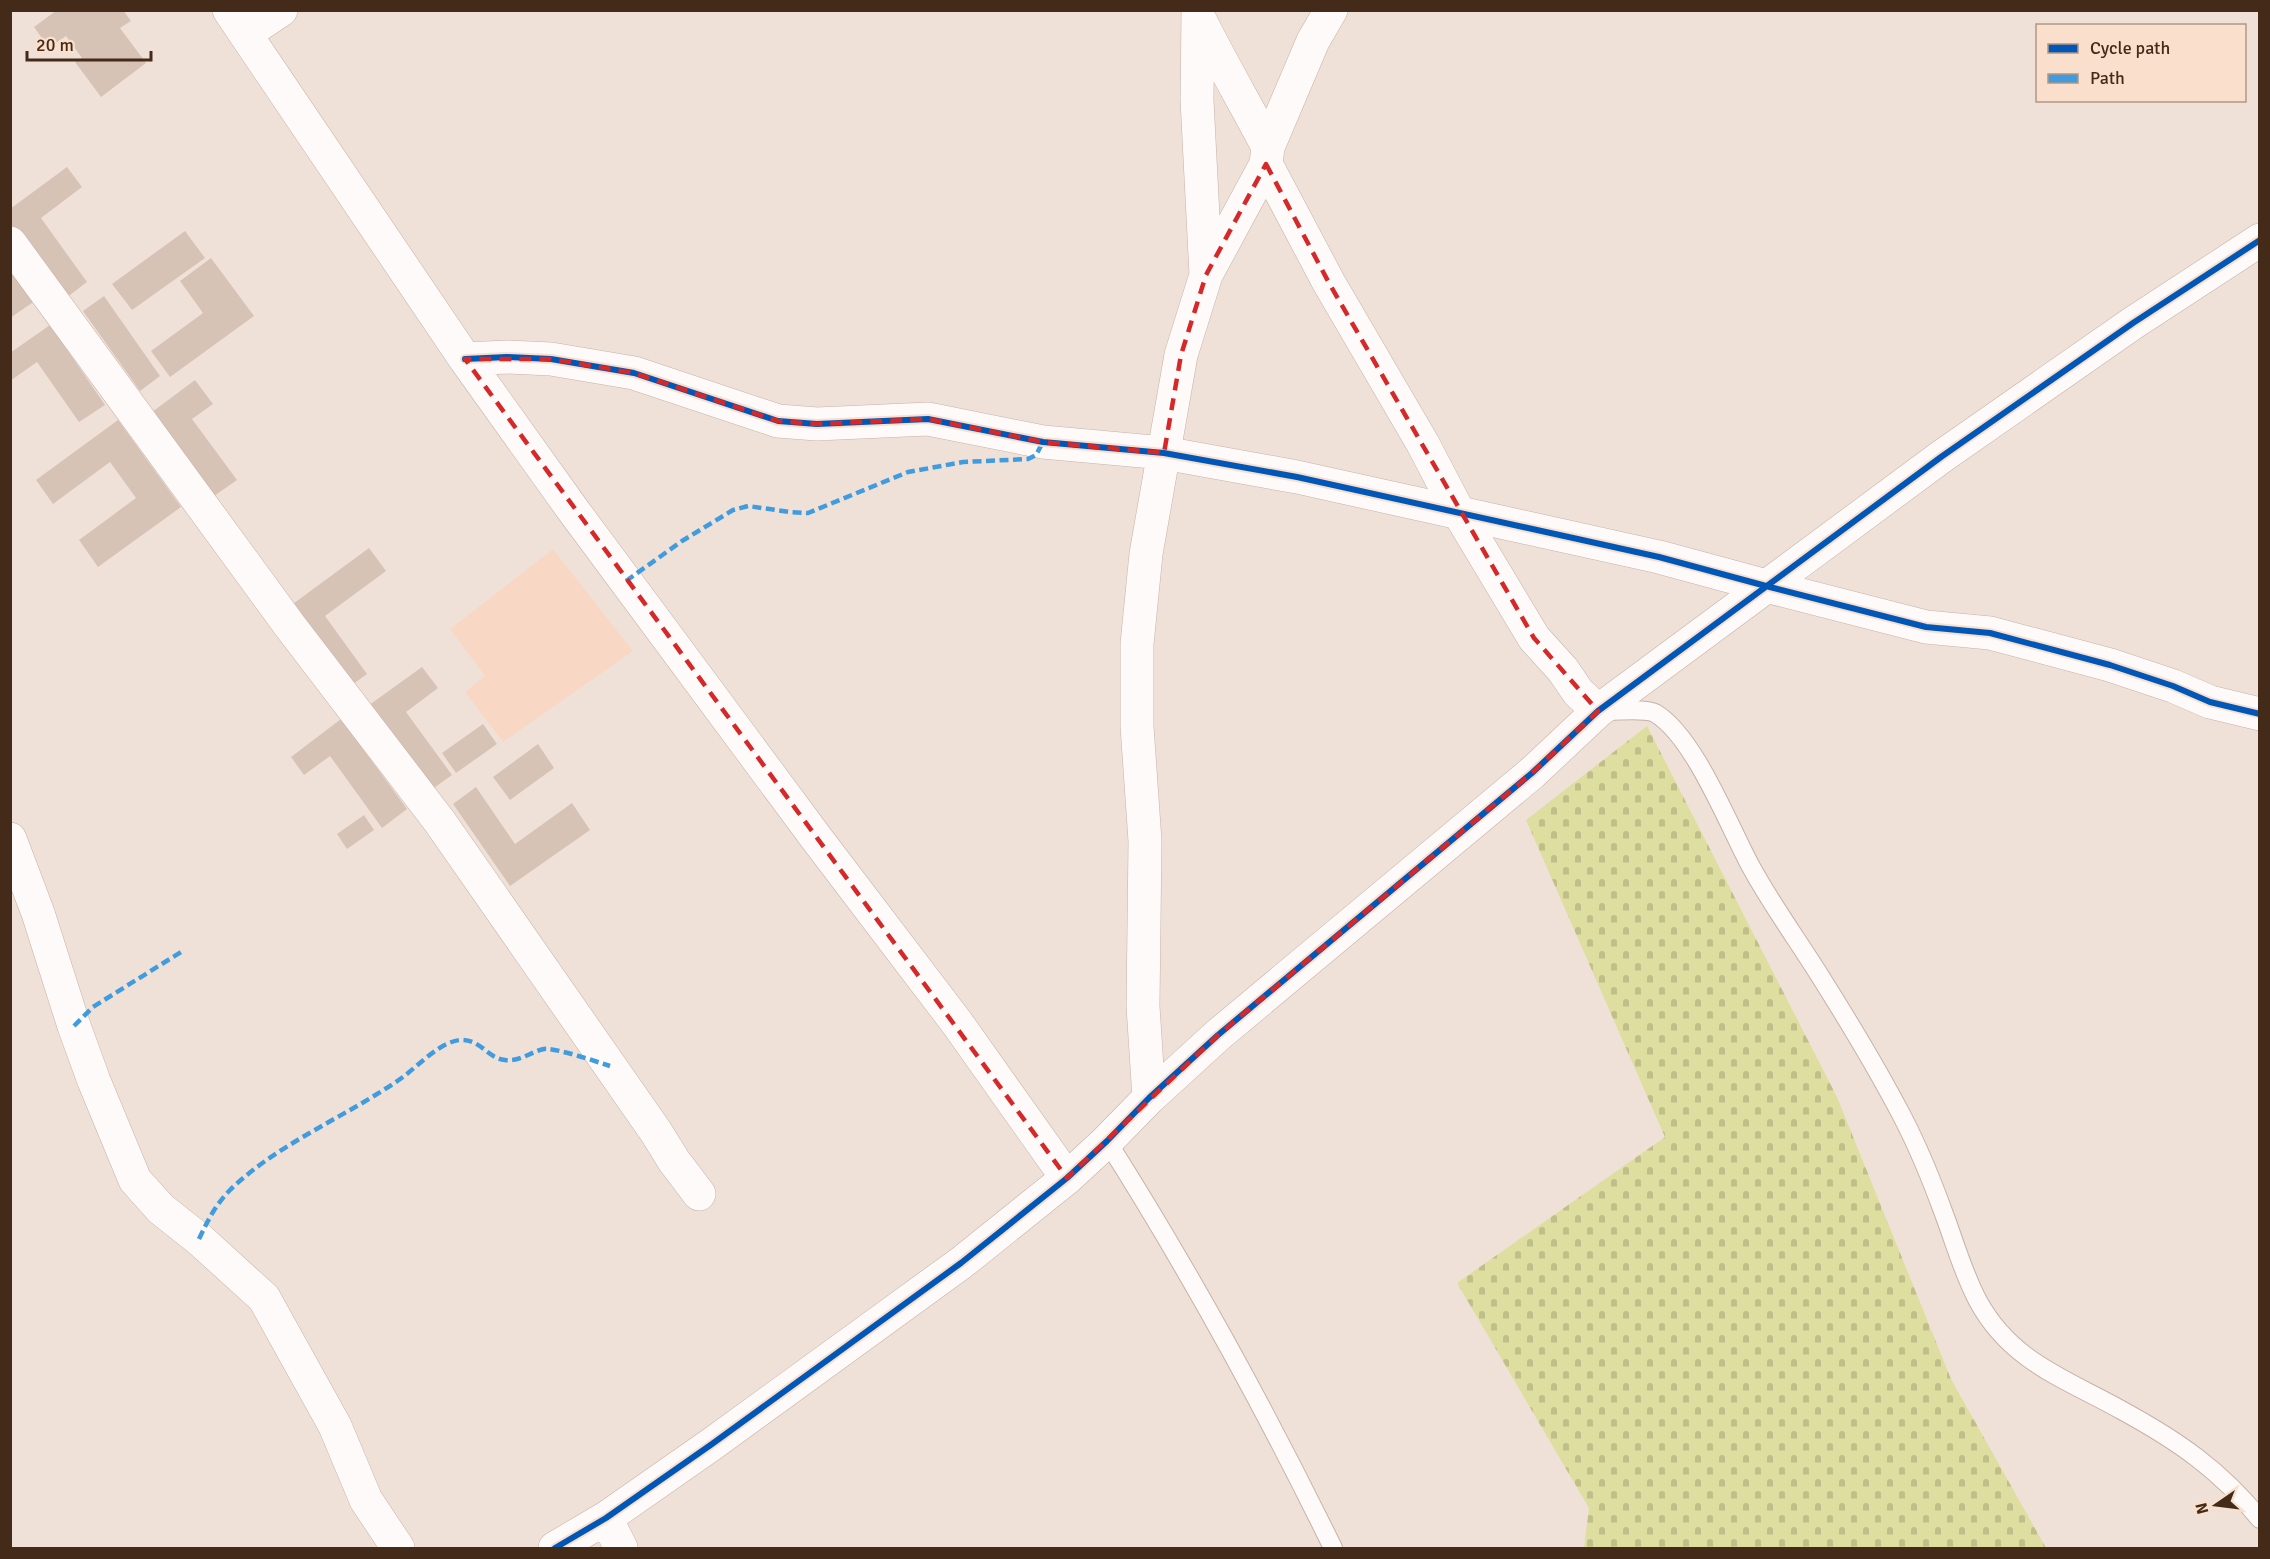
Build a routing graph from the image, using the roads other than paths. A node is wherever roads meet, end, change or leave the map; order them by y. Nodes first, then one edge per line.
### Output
1 (281, 10) edge
2 (1331, 10) edge
3 (1198, 14) edge
4 (237, 22) edge
5 (1267, 155) junction
6 (2259, 240) edge
7 (10, 243) edge
8 (1206, 275) junction
9 (465, 358) junction
10 (1164, 453) junction
11 (1459, 513) junction
12 (1766, 586) junction
13 (1598, 711) junction
14 (2259, 714) edge
15 (10, 839) edge
16 (1149, 1098) junction
17 (1107, 1141) junction
18 (1067, 1178) junction
19 (699, 1194) dead end
20 (606, 1518) junction
21 (2259, 1519) edge
22 (398, 1548) edge
23 (555, 1548) edge
24 (621, 1548) edge
25 (1333, 1548) edge

1 - 4 street
2 - 5 street
3 - 5 street
3 - 8 street
4 - 9 street
5 - 8 street
5 - 11 street
6 - 12 street
7 - 19 street
8 - 10 street
9 - 10 street
9 - 18 street
10 - 11 street
10 - 16 street
11 - 12 street
11 - 13 street
12 - 13 street
12 - 14 street
13 - 16 street
13 - 21 lane
15 - 22 street
16 - 17 street
17 - 18 street
17 - 25 lane
18 - 20 street
20 - 23 street
20 - 24 street

